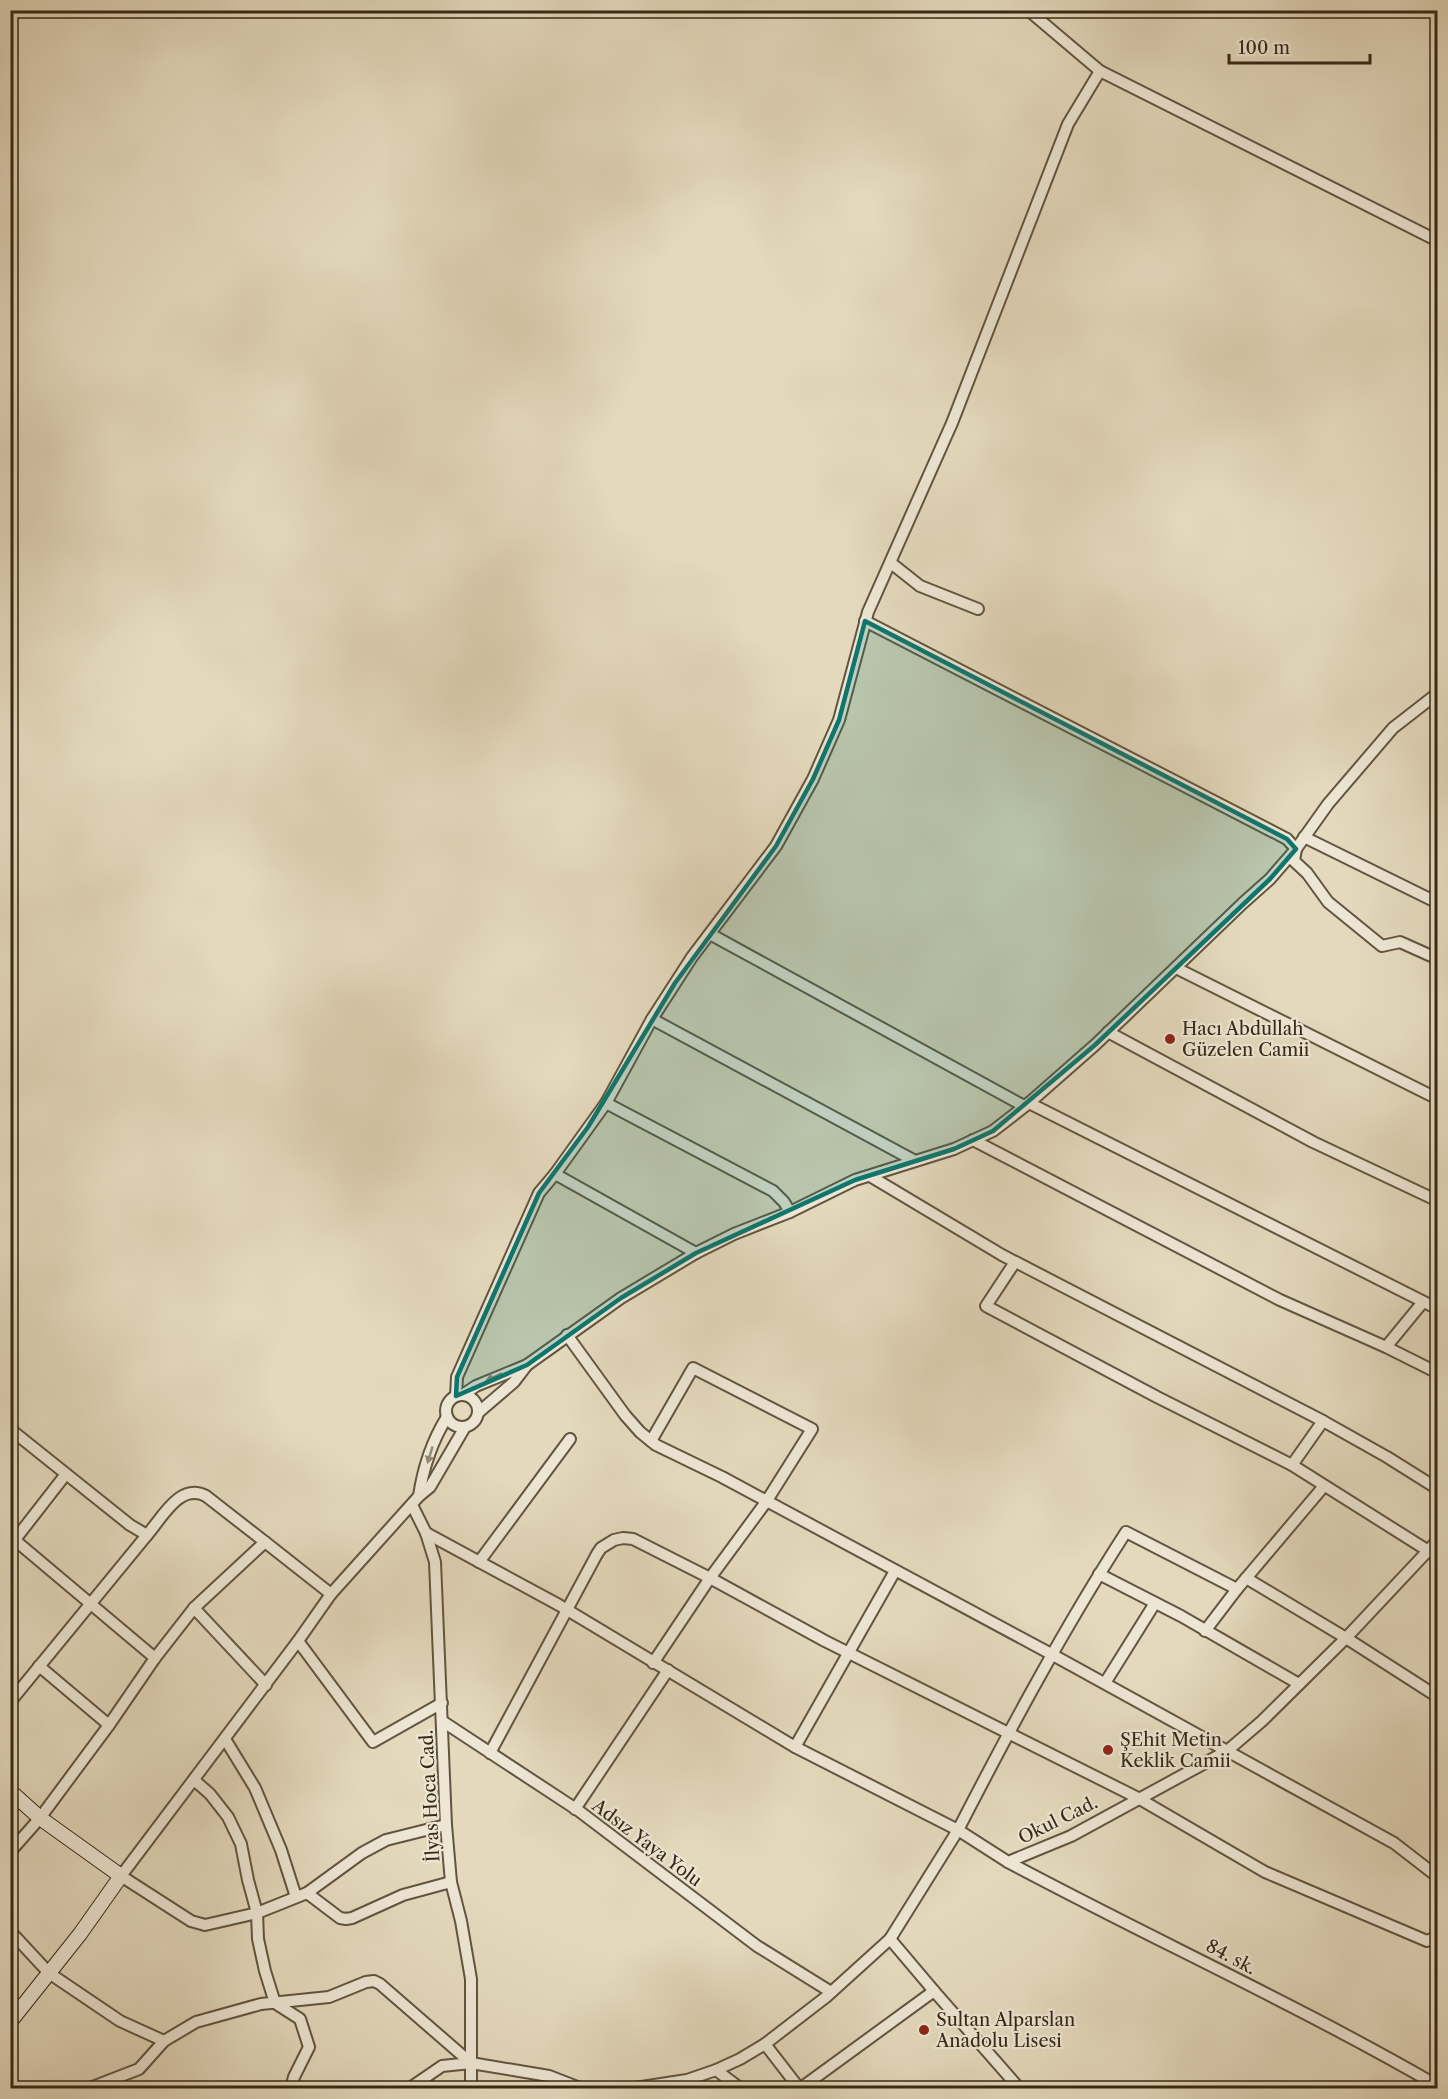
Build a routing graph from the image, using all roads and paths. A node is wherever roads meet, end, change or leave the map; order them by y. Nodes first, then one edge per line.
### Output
1 (1029, 10) edge
2 (1100, 71) junction
3 (1437, 242) edge
4 (891, 563) junction
5 (978, 609) dead end
6 (865, 621) junction
7 (1437, 693) edge
8 (1304, 837) junction
9 (1296, 849) junction
10 (1437, 903) edge
11 (710, 934) junction
12 (1437, 958) edge
13 (1176, 968) junction
14 (652, 1019) junction
15 (1108, 1032) junction
16 (1437, 1099) edge
17 (606, 1103) junction
18 (1027, 1104) junction
19 (973, 1140) junction
20 (915, 1161) junction
21 (555, 1174) junction
22 (870, 1176) junction
23 (1437, 1201) edge
24 (790, 1212) junction
25 (696, 1253) junction
26 (1015, 1262) junction
27 (1424, 1302) junction
28 (1437, 1309) edge
29 (567, 1335) junction
30 (1386, 1347) junction
31 (527, 1365) junction
32 (1437, 1373) edge
33 (460, 1395) junction
34 (479, 1412) junction
35 (447, 1417) junction
36 (1323, 1421) junction
37 (465, 1427) junction
38 (10, 1429) edge
39 (570, 1439) dead end
40 (651, 1441) junction
41 (1292, 1465) junction
42 (66, 1474) junction
43 (1324, 1486) junction
44 (1437, 1489) edge
45 (416, 1501) junction
46 (766, 1502) junction
47 (426, 1533) junction
48 (147, 1535) junction
49 (1437, 1540) edge
50 (12, 1541) edge
51 (265, 1542) junction
52 (1433, 1553) edge
53 (478, 1562) junction
54 (895, 1571) junction
55 (1099, 1574) junction
56 (710, 1578) junction
57 (1246, 1578) junction
58 (1237, 1589) junction
59 (331, 1594) junction
60 (1155, 1603) junction
61 (91, 1604) junction
62 (194, 1608) junction
63 (566, 1609) junction
64 (1205, 1631) junction
65 (1346, 1638) junction
66 (298, 1641) junction
67 (849, 1652) junction
68 (1053, 1655) junction
69 (155, 1658) junction
70 (653, 1662) junction
71 (39, 1666) junction
72 (668, 1670) junction
73 (1104, 1683) junction
74 (266, 1684) junction
75 (1299, 1684) junction
76 (1437, 1697) edge
77 (10, 1702) edge
78 (442, 1702) junction
79 (442, 1721) junction
80 (110, 1725) junction
81 (1008, 1732) junction
82 (225, 1739) junction
83 (795, 1747) junction
84 (1227, 1751) junction
85 (490, 1753) junction
86 (194, 1780) junction
87 (10, 1791) edge
88 (1138, 1798) junction
89 (575, 1809) junction
90 (40, 1818) junction
91 (446, 1825) junction
92 (958, 1830) junction
93 (10, 1852) edge
94 (1008, 1862) junction
95 (121, 1876) junction
96 (1437, 1877) edge
97 (451, 1882) junction
98 (307, 1893) junction
99 (296, 1897) junction
100 (257, 1912) junction
101 (10, 1931) edge
102 (1437, 1936) edge
103 (890, 1939) junction
104 (49, 1973) junction
105 (934, 1991) junction
106 (831, 1992) junction
107 (275, 2003) junction
108 (10, 2022) edge
109 (164, 2041) junction
110 (765, 2044) junction
111 (471, 2063) junction
112 (716, 2070) junction
113 (104, 2086) edge
114 (1437, 2086) edge
115 (90, 2088) edge
116 (291, 2088) edge
117 (410, 2088) edge
118 (471, 2088) edge
119 (580, 2088) edge
120 (635, 2088) edge
121 (740, 2088) edge
122 (800, 2088) edge
123 (1019, 2088) edge

1 - 2 street
2 - 3 street
2 - 4 street
4 - 5 street
4 - 6 street
6 - 9 street
6 - 11 street
7 - 8 street
8 - 9 street
8 - 10 street
9 - 12 street
9 - 13 street
11 - 14 street
11 - 18 street
13 - 15 street
13 - 16 street
14 - 17 street
14 - 20 street
15 - 18 street
15 - 23 street
17 - 21 street
17 - 24 street
18 - 19 street
18 - 27 street
19 - 20 street
19 - 30 street
20 - 22 street
21 - 25 street
21 - 33 street
22 - 24 street
22 - 26 street
24 - 25 street
25 - 29 street
26 - 36 street
26 - 41 street
27 - 28 street
27 - 30 street
29 - 31 street
29 - 40 street
30 - 32 street
31 -> 33 street
31 - 34 street
33 - 34 street
33 - 35 street
34 - 37 street
35 - 37 street
35 -> 45 street
36 - 41 street
36 - 44 street
37 - 45 street
38 - 42 street
39 - 53 street
40 - 46 street
40 - 46 street
41 - 43 street
42 - 48 street
42 - 50 street
43 - 52 street
43 - 57 street
45 - 47 street, İlyas Hoca Cad.
45 - 59 street
46 - 54 street
46 - 56 street
47 - 53 street, Okul Cad.
47 - 78 street, İlyas Hoca Cad.
48 - 51 street
48 - 61 street
49 - 52 street, Okul Cad.
50 - 61 street
51 - 59 street
51 - 62 street
52 - 65 street, Okul Cad.
53 - 63 street, Okul Cad.
54 - 67 street
54 - 68 street
55 - 58 street
55 - 60 street
55 - 68 street
56 - 63 street
56 - 67 street
56 - 70 street
57 - 58 street
57 - 65 street
58 - 64 street
59 - 66 street
60 - 64 street
60 - 73 street
61 - 69 street
61 - 71 street
62 - 69 street
62 - 74 street
63 - 70 street, Okul Cad.
63 - 85 street
64 - 75 street
65 - 75 street, Okul Cad.
65 - 76 street
66 - 74 street
66 - 78 street
67 - 81 street
67 - 83 street
68 - 73 street
68 - 81 street
69 - 80 street
70 - 72 street, Okul Cad.
71 - 77 street
71 - 80 street
72 - 83 street, Okul Cad.
72 - 89 street
73 - 84 street
74 - 82 street
75 - 84 street, Okul Cad.
78 - 79 street, İlyas Hoca Cad.
79 - 85 street, Adsız Yaya Yolu
79 - 91 street, İlyas Hoca Cad.
80 - 90 street
81 - 88 street
81 - 92 street
82 - 86 street
82 - 99 street
83 - 92 street, Okul Cad.
84 - 88 street, Okul Cad.
84 - 96 street
85 - 89 street, Adsız Yaya Yolu
86 - 95 street
86 - 100 street
87 - 90 street
88 - 94 street, Okul Cad.
88 - 102 street
89 - 106 street, Adsız Yaya Yolu
90 - 93 street
90 - 95 street
91 - 97 street, İlyas Hoca Cad.
91 - 98 street
92 - 94 street, Okul Cad.
92 - 103 street
94 - 114 street, 84. sk.
95 - 100 street
95 - 104 street
97 - 98 street
97 - 111 street, İlyas Hoca Cad.
98 - 99 street
99 - 100 street
100 - 107 street
101 - 104 street
103 - 105 street
103 - 106 street
104 - 108 street
104 - 109 street
105 - 122 street
105 - 123 street
106 - 110 street
107 - 109 street
107 - 111 street
107 - 116 street
109 - 113 street
110 - 112 street
110 - 122 street
111 - 117 street
111 - 118 street, İlyas Hoca Cad.
111 - 119 street
112 - 120 street
112 - 121 street
113 - 115 street

